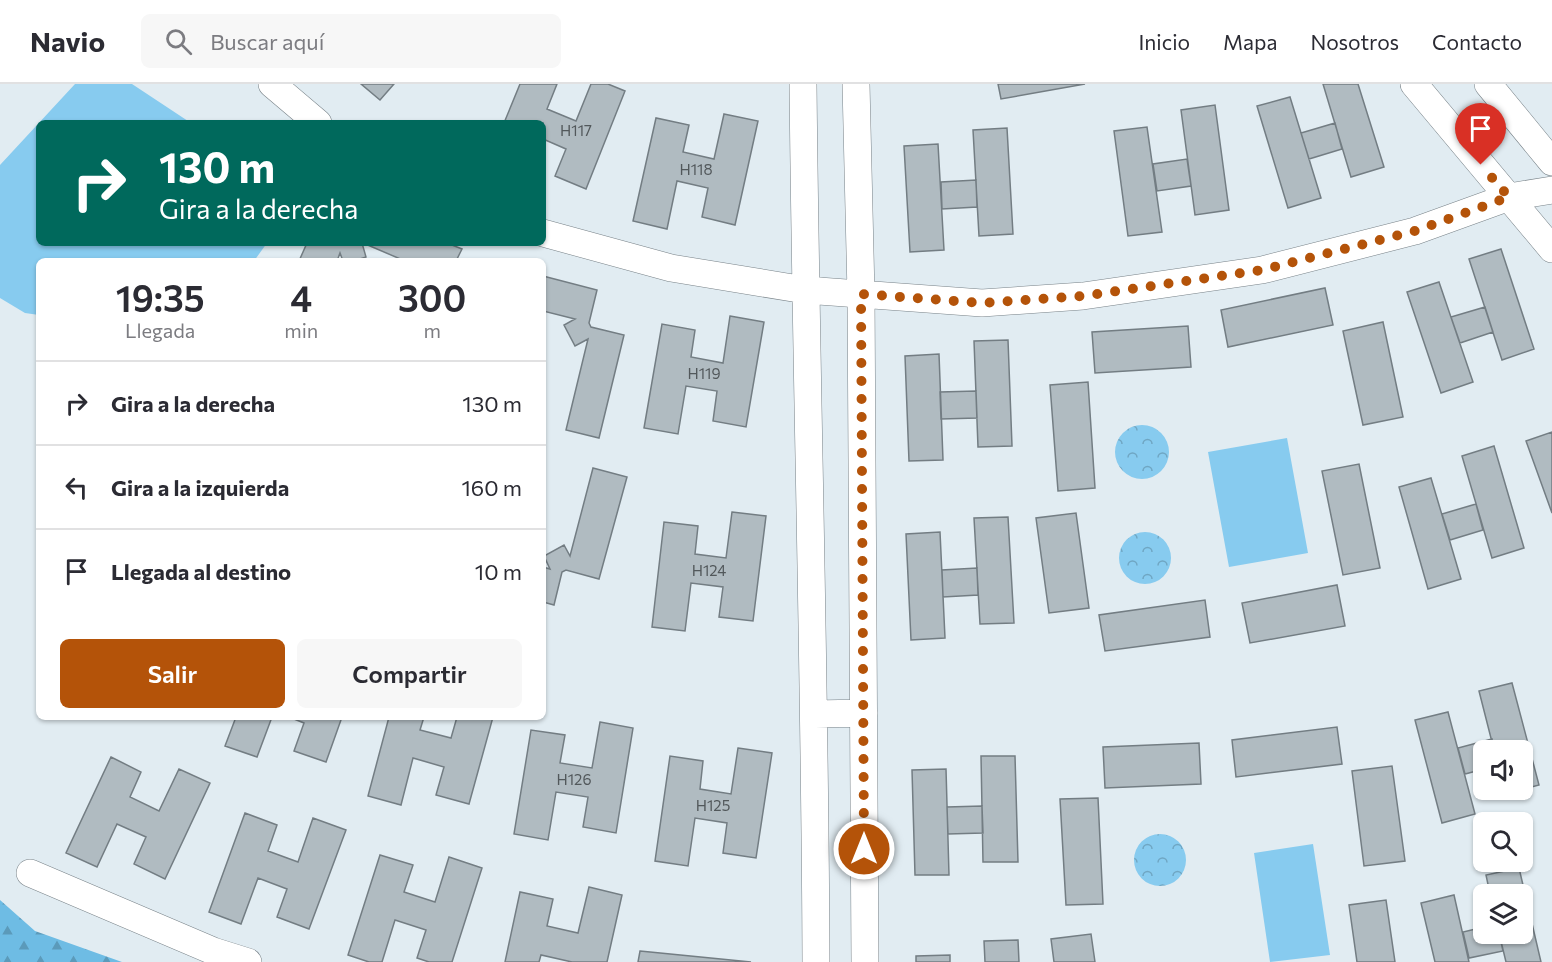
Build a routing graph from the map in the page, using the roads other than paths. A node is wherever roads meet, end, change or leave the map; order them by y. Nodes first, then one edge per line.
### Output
1 (272, 84) edge
2 (803, 84) edge
3 (856, 84) edge
4 (1414, 84) edge
5 (1488, 84) edge
6 (314, 120) edge
7 (1552, 162) edge
8 (1552, 190) edge
9 (1509, 197) junction
10 (546, 234) edge
11 (1552, 249) edge
12 (805, 290) junction
13 (861, 294) junction
14 (864, 712) junction
15 (815, 714) junction
16 (30, 873) dead end
17 (248, 962) edge
18 (816, 962) edge
19 (865, 962) edge

1 - 6 street
2 - 12 street
3 - 13 street
4 - 9 street
5 - 7 street
8 - 9 street
9 - 11 street
9 - 13 street
10 - 12 street
12 - 13 street
12 - 15 street
13 - 14 street
14 - 15 street
14 - 19 street
15 - 18 street
16 - 17 street

